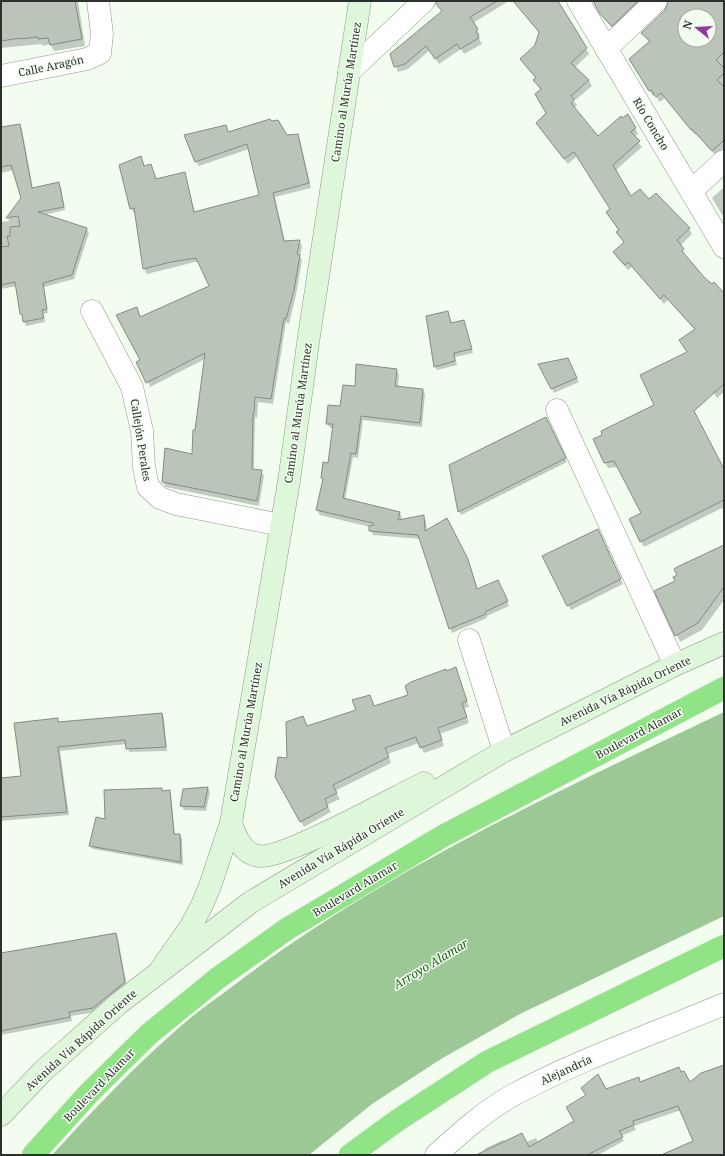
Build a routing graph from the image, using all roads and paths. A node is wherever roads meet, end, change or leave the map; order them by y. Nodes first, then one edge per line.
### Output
1 (98, 1) edge
2 (360, 1) edge
3 (424, 1) edge
4 (578, 1) edge
5 (656, 1) edge
6 (606, 49) junction
7 (349, 72) junction
8 (1, 76) edge
9 (724, 161) edge
10 (691, 191) junction
11 (724, 247) edge
12 (92, 311) dead end
13 (557, 410) dead end
14 (281, 525) junction
15 (469, 640) dead end
16 (721, 643) edge
17 (675, 665) junction
18 (724, 688) edge
19 (504, 751) junction
20 (230, 823) junction
21 (724, 946) edge
22 (159, 972) junction
23 (717, 1007) edge
24 (1, 1115) edge
25 (33, 1155) edge
26 (350, 1155) edge
27 (436, 1155) edge

1 - 8 street, Calle Aragón
2 - 7 street, Camino al Murúa Martínez
3 - 7 street
4 - 6 street, Río Concho
5 - 6 street
6 - 10 street, Río Concho
7 - 14 street, Camino al Murúa Martínez
9 - 10 street
10 - 11 street, Río Concho
12 - 14 street, Callejón Perales
13 - 17 street
14 - 20 street, Camino al Murúa Martínez
15 - 19 street
16 - 17 street, Avenida Vía Rápida Oriente
17 - 19 street, Avenida Vía Rápida Oriente
18 - 25 highway, Boulevard Alamar
19 - 20 street
19 - 22 street, Avenida Vía Rápida Oriente
20 - 22 street, Camino al Murúa Martínez
21 - 26 highway
22 - 24 street, Avenida Vía Rápida Oriente
23 - 27 street, Alejandría

